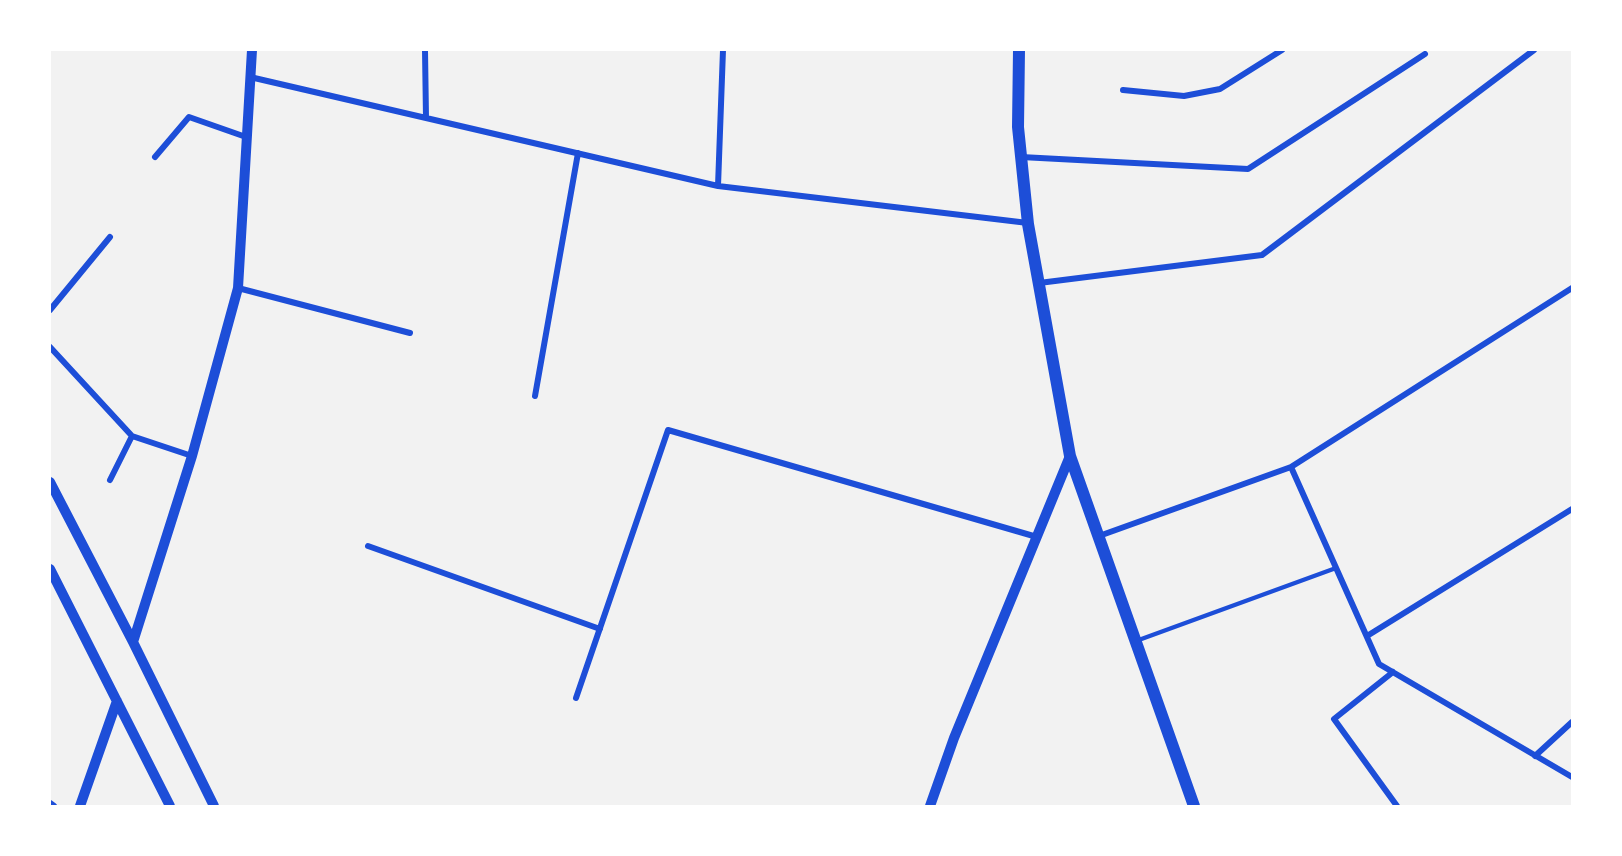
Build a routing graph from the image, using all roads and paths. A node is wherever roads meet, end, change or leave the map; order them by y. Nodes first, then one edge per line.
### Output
1 (252, 50) edge
2 (425, 50) edge
3 (723, 50) edge
4 (1019, 50) edge
5 (1282, 50) edge
6 (1534, 50) edge
7 (1425, 54) dead end
8 (250, 77) junction
9 (1123, 90) dead end
10 (426, 118) junction
11 (246, 137) junction
12 (579, 153) junction
13 (155, 157) dead end
14 (1021, 157) junction
15 (718, 186) junction
16 (1028, 224) junction
17 (110, 237) dead end
18 (1039, 283) junction
19 (238, 288) junction
20 (1572, 288) edge
21 (50, 310) edge
22 (410, 333) dead end
23 (50, 347) edge
24 (535, 396) dead end
25 (132, 436) junction
26 (192, 456) junction
27 (1070, 456) junction
28 (1291, 467) junction
29 (110, 480) dead end
30 (50, 482) edge
31 (1572, 509) edge
32 (1098, 536) junction
33 (1037, 537) junction
34 (368, 546) dead end
35 (1336, 568) junction
36 (50, 569) edge
37 (600, 629) junction
38 (1367, 636) junction
39 (1136, 641) junction
40 (133, 642) junction
41 (1393, 672) junction
42 (576, 698) dead end
43 (117, 701) junction
44 (1572, 722) edge
45 (1535, 756) junction
46 (1572, 777) edge
47 (50, 803) edge
48 (54, 807) edge
49 (80, 807) edge
50 (170, 807) edge
51 (214, 807) edge
52 (930, 807) edge
53 (1194, 807) edge
54 (1397, 807) edge

1 - 8 street
2 - 10 street
3 - 15 street
4 - 14 main road
5 - 9 street
6 - 18 street
7 - 14 street
8 - 10 street
8 - 11 street
10 - 12 street
11 - 13 street
11 - 19 street
12 - 15 street
12 - 24 street
14 - 16 main road
15 - 16 street
16 - 18 main road
17 - 21 street
18 - 27 main road
19 - 22 street
19 - 26 street
20 - 28 street
23 - 25 street
25 - 26 street
25 - 29 street
26 - 40 street
27 - 32 main road
27 - 33 street
28 - 32 street
28 - 35 street
30 - 40 street
31 - 38 street
32 - 39 main road
33 - 37 street
33 - 52 street
34 - 37 street
35 - 38 street
35 - 39 lane
36 - 43 street
37 - 42 street
38 - 41 street
39 - 53 main road
40 - 51 street
41 - 45 street
41 - 54 street
43 - 49 street
43 - 50 street
44 - 45 street
45 - 46 street
47 - 48 street

